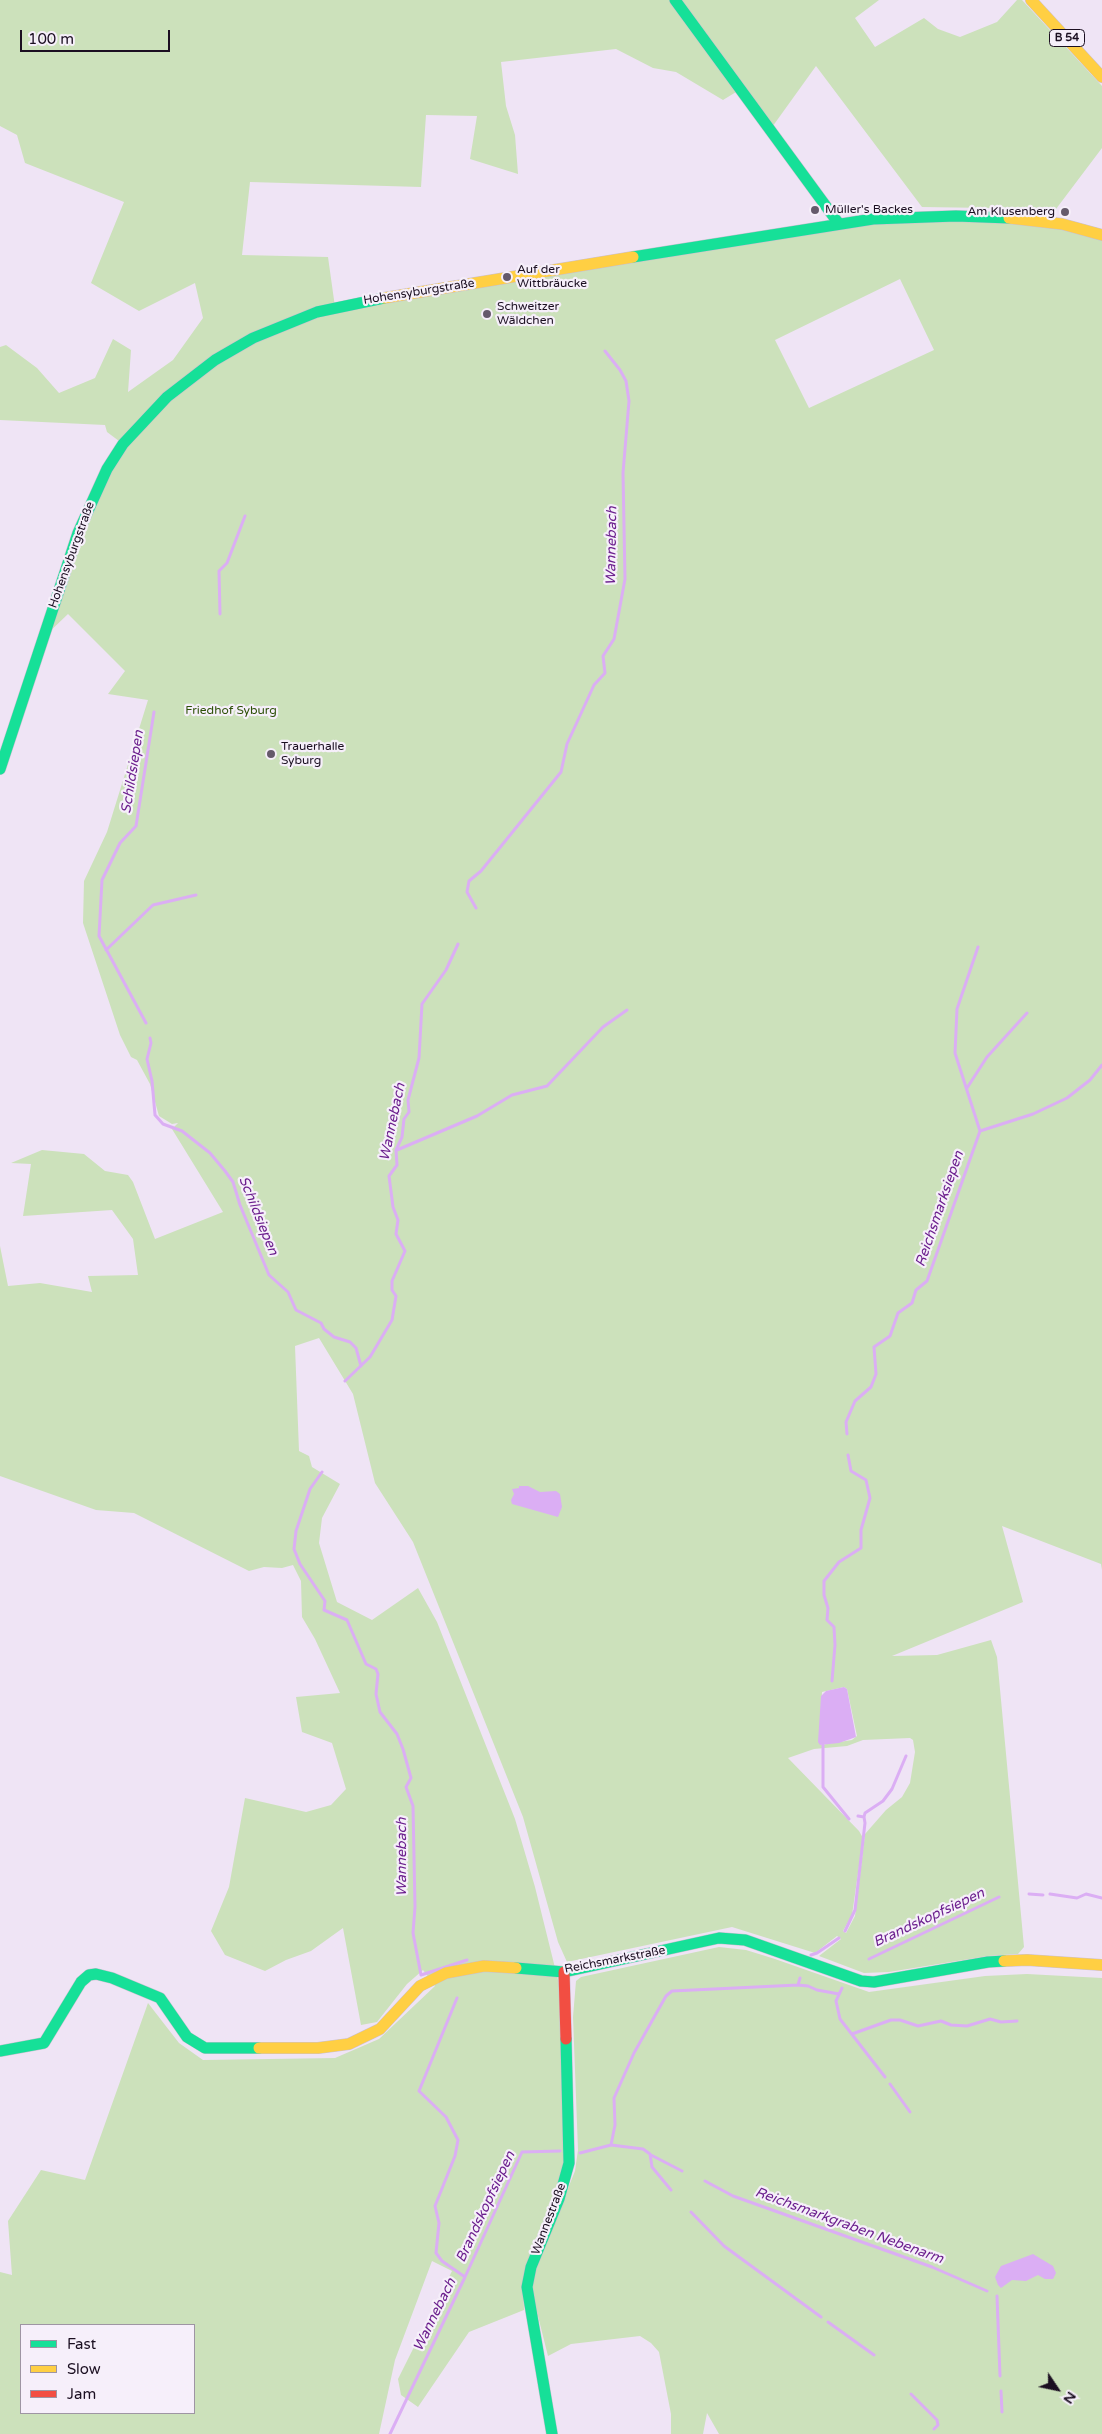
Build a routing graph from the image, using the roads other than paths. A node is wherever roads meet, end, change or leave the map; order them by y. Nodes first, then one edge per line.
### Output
1 (676, 0) edge
2 (1031, 0) edge
3 (1102, 77) edge
4 (839, 224) junction
5 (1102, 235) edge
6 (0, 769) edge
7 (1102, 1965) edge
8 (564, 1972) junction
9 (0, 2051) edge
10 (552, 2434) edge

1 - 4 street
2 - 3 street, B 54
4 - 5 street, Hohensyburgstraße
4 - 6 street, Hohensyburgstraße
7 - 8 street, Reichsmarkstraße
8 - 9 street, Reichsmarkstraße
8 - 10 street, Wannestraße

